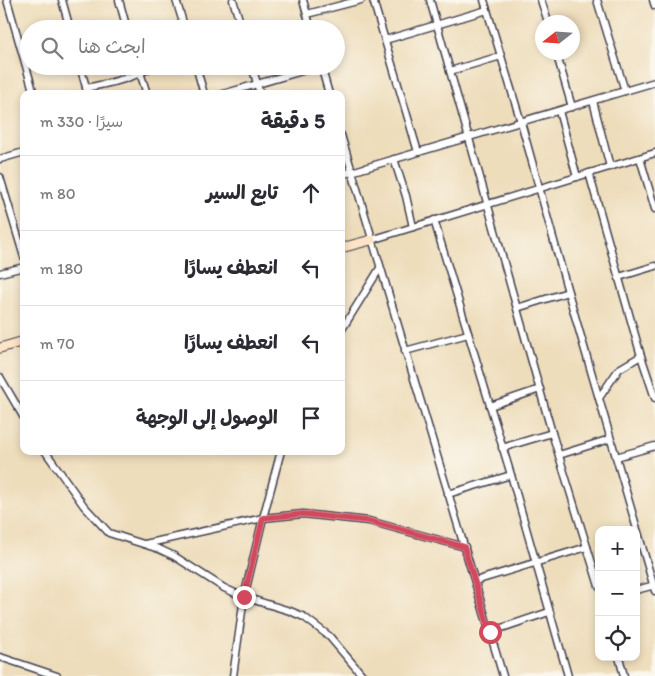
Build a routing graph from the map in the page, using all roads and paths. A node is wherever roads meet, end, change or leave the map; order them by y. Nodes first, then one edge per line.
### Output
1 (7, 0) edge
2 (62, 0) edge
3 (119, 0) edge
4 (176, 0) edge
5 (233, 0) edge
6 (303, 0) edge
7 (361, 0) edge
8 (373, 0) edge
9 (430, 0) edge
10 (484, 0) edge
11 (541, 0) edge
12 (597, 0) edge
13 (653, 0) edge
14 (655, 6) edge
15 (487, 10) junction
16 (307, 14) junction
17 (546, 15) edge
18 (68, 20) edge
19 (125, 20) edge
20 (182, 20) edge
21 (239, 20) edge
22 (309, 20) edge
23 (436, 25) junction
24 (385, 40) junction
25 (20, 45) edge
26 (501, 56) junction
27 (558, 60) edge
28 (450, 71) junction
29 (29, 75) edge
30 (83, 75) edge
31 (137, 75) edge
32 (140, 75) edge
33 (199, 75) edge
34 (255, 75) edge
35 (289, 75) edge
36 (323, 75) edge
37 (655, 82) edge
38 (258, 84) junction
39 (33, 90) edge
40 (87, 90) edge
41 (90, 90) edge
42 (145, 90) edge
43 (203, 90) edge
44 (237, 90) edge
45 (259, 90) edge
46 (328, 90) edge
47 (625, 91) junction
48 (592, 101) junction
49 (572, 107) junction
50 (559, 111) junction
51 (521, 122) junction
52 (469, 138) junction
53 (345, 148) edge
54 (418, 152) junction
55 (20, 153) edge
56 (655, 153) edge
57 (640, 158) junction
58 (0, 159) edge
59 (394, 159) junction
60 (610, 166) junction
61 (352, 172) junction
62 (589, 173) junction
63 (345, 174) edge
64 (0, 177) edge
65 (577, 177) junction
66 (540, 188) junction
67 (488, 204) junction
68 (655, 209) edge
69 (434, 220) junction
70 (413, 227) junction
71 (371, 240) junction
72 (20, 244) edge
73 (345, 247) edge
74 (655, 266) edge
75 (20, 268) edge
76 (380, 268) junction
77 (0, 274) edge
78 (619, 277) junction
79 (568, 292) junction
80 (517, 308) junction
81 (345, 325) edge
82 (468, 334) junction
83 (20, 342) edge
84 (0, 348) edge
85 (405, 351) junction
86 (641, 356) junction
87 (0, 377) edge
88 (540, 389) junction
89 (599, 398) junction
90 (655, 398) edge
91 (490, 406) junction
92 (20, 411) edge
93 (552, 432) junction
94 (610, 440) junction
95 (655, 446) edge
96 (502, 448) junction
97 (47, 455) edge
98 (281, 455) edge
99 (559, 455) junction
100 (616, 457) junction
101 (511, 475) junction
102 (448, 494) junction
103 (263, 518) junction
104 (144, 544) junction
105 (464, 547) junction
106 (587, 548) junction
107 (535, 562) junction
108 (595, 573) edge
109 (475, 581) junction
110 (654, 587) edge
111 (640, 589) edge
112 (244, 597) junction
113 (548, 612) junction
114 (490, 632) junction
115 (0, 657) edge
116 (620, 661) edge
117 (57, 676) edge
118 (233, 676) edge
119 (363, 676) edge
120 (503, 676) edge
121 (568, 676) edge
122 (624, 676) edge

1 - 25 street
2 - 18 street
3 - 19 street
4 - 20 street
5 - 21 street
6 - 16 street
7 - 16 street
8 - 24 street
9 - 23 street
10 - 15 street
11 - 17 street
12 - 47 street
13 - 14 street
15 - 23 street
15 - 26 street
16 - 22 street
23 - 24 street
23 - 28 street
24 - 54 street
26 - 28 street
26 - 51 street
27 - 49 street
28 - 52 street
29 - 39 street
30 - 40 street
31 - 41 street
32 - 42 street
33 - 43 street
34 - 38 street
35 - 38 street
36 - 46 street
37 - 47 street
38 - 44 street
38 - 45 street
47 - 48 street
48 - 49 street
48 - 60 street
49 - 50 street
50 - 51 street
50 - 65 street
51 - 52 street
51 - 66 street
52 - 54 street
52 - 67 street
53 - 61 street
54 - 59 street
55 - 58 street
56 - 57 street
57 - 60 street
57 - 68 street
59 - 61 street
59 - 70 street
60 - 62 street
61 - 63 street
61 - 71 street
62 - 65 street
62 - 78 street
64 - 72 street
65 - 66 street
66 - 67 street
66 - 79 street
67 - 69 street
67 - 80 street
69 - 70 street
69 - 82 street
70 - 71 street
71 - 73 street
71 - 76 street
74 - 78 street
75 - 77 street
76 - 81 street
76 - 85 street
78 - 86 street
79 - 80 street
79 - 89 street
80 - 88 street
82 - 85 street
82 - 91 street
83 - 84 street
85 - 102 street
86 - 89 street
86 - 90 street
87 - 92 street
88 - 91 street
88 - 93 street
89 - 94 street
91 - 96 street
93 - 96 street
93 - 99 street
94 - 99 street
94 - 100 street
95 - 100 street
96 - 101 street
97 - 104 street
98 - 103 street
99 - 106 street
100 - 110 street
101 - 102 street
101 - 107 street
102 - 105 street
103 - 104 street
103 - 105 street
103 - 112 street
104 - 112 street
105 - 109 street
106 - 107 street
106 - 108 street
107 - 109 street
107 - 113 street
109 - 114 street
110 - 111 street
112 - 118 street
112 - 119 street
113 - 114 street
113 - 121 street
114 - 120 street
115 - 117 street
116 - 122 street

